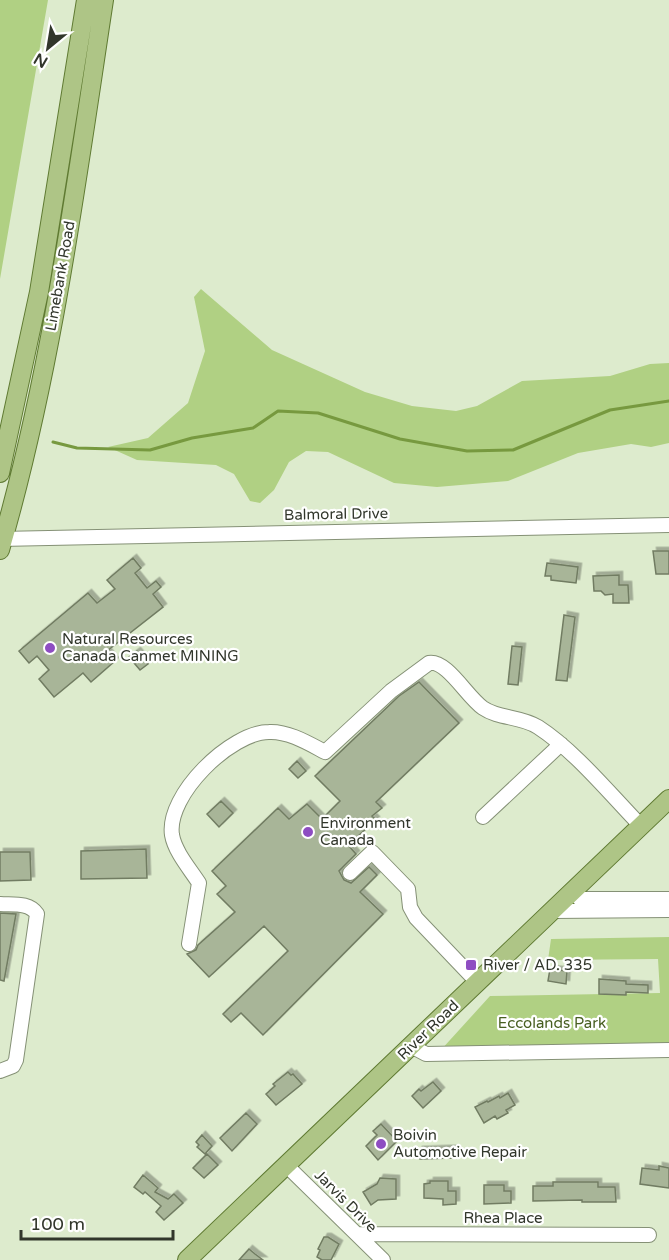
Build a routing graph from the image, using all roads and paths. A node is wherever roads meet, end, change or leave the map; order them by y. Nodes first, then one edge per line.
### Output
1 (86, 0) edge
2 (104, 0) edge
3 (0, 473) edge
4 (669, 525) edge
5 (1, 542) edge
6 (561, 744) junction
7 (669, 799) edge
8 (483, 817) dead end
9 (641, 826) junction
10 (350, 873) dead end
11 (573, 892) junction
12 (669, 899) edge
13 (0, 904) edge
14 (669, 910) edge
15 (553, 911) junction
16 (189, 944) dead end
17 (478, 983) junction
18 (411, 1046) junction
19 (669, 1050) edge
20 (0, 1071) edge
21 (287, 1166) junction
22 (357, 1234) junction
23 (649, 1235) dead end
24 (187, 1260) edge
25 (382, 1260) edge

1 - 3 main road, Limebank Road
2 - 5 main road, Limebank Road
4 - 5 street, Balmoral Drive
6 - 8 street
6 - 9 street
6 - 16 street
7 - 9 main road, River Road
9 - 11 main road, River Road
10 - 17 street
11 - 12 street
11 - 15 main road, River Road
13 - 20 street
14 - 15 street
15 - 17 main road, River Road
17 - 18 main road, River Road
18 - 19 street
18 - 21 main road, River Road
21 - 22 street, Jarvis Drive
21 - 24 main road, River Road
22 - 23 street, Rhea Place
22 - 25 street, Jarvis Drive

